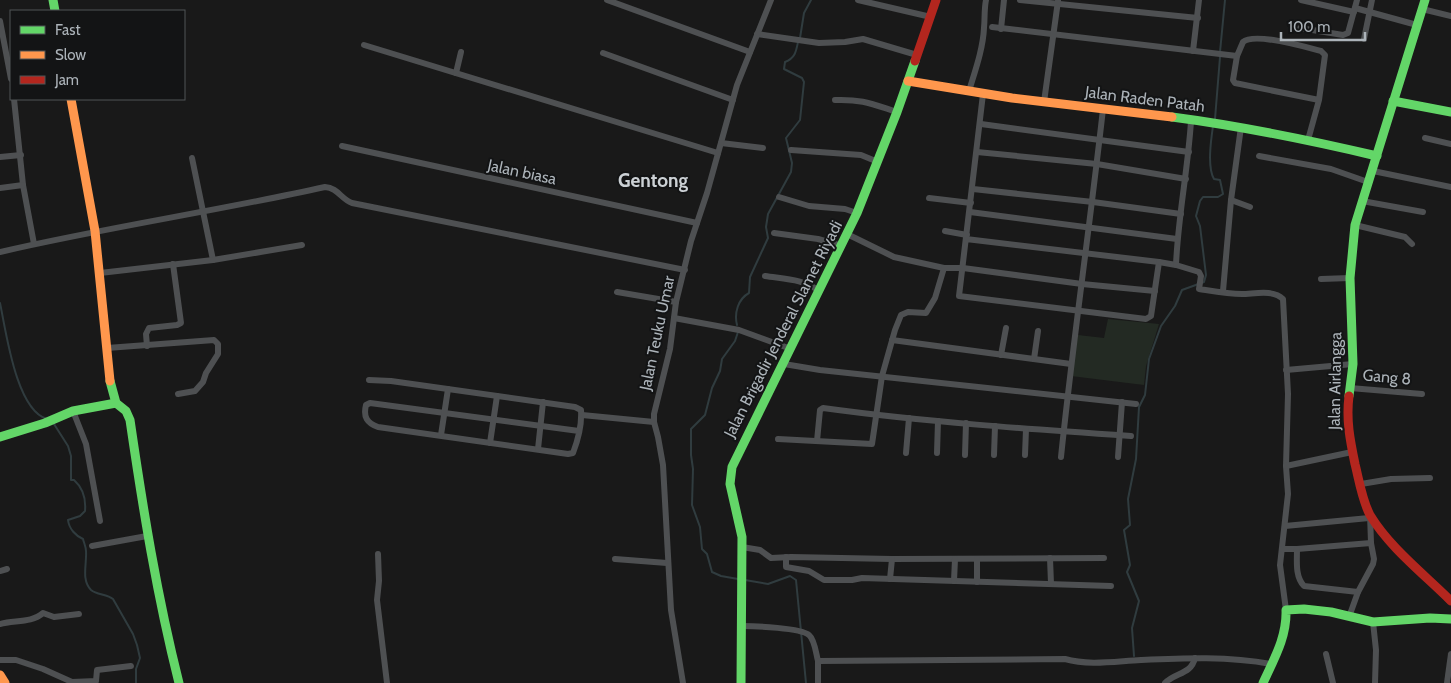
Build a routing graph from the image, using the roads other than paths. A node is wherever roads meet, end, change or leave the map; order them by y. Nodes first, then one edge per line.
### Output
1 (608, 0) edge
2 (771, 0) edge
3 (858, 0) edge
4 (936, 0) edge
5 (986, 0) edge
6 (1004, 0) edge
7 (1020, 0) edge
8 (1200, 0) edge
9 (1301, 0) edge
10 (1357, 0) edge
11 (1372, 0) edge
12 (1058, 2) edge
13 (1423, 5) edge
14 (1355, 10) junction
15 (1370, 12) junction
16 (1451, 16) edge
17 (931, 17) junction
18 (1198, 18) junction
19 (0, 21) edge
20 (1417, 25) junction
21 (992, 27) dead end
22 (1001, 28) junction
23 (1300, 28) dead end
24 (758, 34) junction
25 (1054, 35) junction
26 (1364, 39) dead end
27 (364, 45) dead end
28 (1194, 51) junction
29 (461, 52) dead end
30 (750, 52) junction
31 (603, 53) dead end
32 (917, 55) junction
33 (1237, 56) junction
34 (456, 73) junction
35 (10, 74) edge
36 (908, 81) junction
37 (969, 91) junction
38 (983, 94) junction
39 (14, 100) edge
40 (71, 100) edge
41 (733, 100) junction
42 (835, 100) dead end
43 (1319, 100) junction
44 (1393, 101) junction
45 (1044, 102) junction
46 (1103, 109) junction
47 (897, 112) junction
48 (1451, 112) edge
49 (1192, 121) junction
50 (981, 124) junction
51 (1241, 127) junction
52 (1425, 138) dead end
53 (1099, 139) junction
54 (1308, 140) junction
55 (721, 144) junction
56 (1451, 144) edge
57 (342, 146) dead end
58 (763, 148) dead end
59 (791, 150) dead end
60 (978, 152) junction
61 (1190, 152) junction
62 (718, 153) junction
63 (21, 155) junction
64 (1259, 156) dead end
65 (1377, 156) junction
66 (0, 157) edge
67 (192, 158) dead end
68 (878, 162) junction
69 (1097, 164) junction
70 (1372, 171) junction
71 (1186, 179) junction
72 (1368, 182) junction
73 (23, 185) junction
74 (1451, 187) edge
75 (0, 188) edge
76 (972, 189) junction
77 (779, 197) dead end
78 (929, 198) dead end
79 (1231, 200) junction
80 (1362, 201) junction
81 (1092, 202) junction
82 (971, 203) junction
83 (1250, 207) dead end
84 (204, 212) junction
85 (970, 212) junction
86 (1423, 212) dead end
87 (857, 213) junction
88 (1181, 214) junction
89 (697, 223) junction
90 (1355, 225) junction
91 (1089, 228) junction
92 (94, 231) junction
93 (945, 231) dead end
94 (774, 233) dead end
95 (847, 234) junction
96 (966, 237) junction
97 (1177, 239) junction
98 (34, 244) junction
99 (1412, 244) dead end
100 (302, 245) dead end
101 (842, 246) junction
102 (0, 252) edge
103 (1086, 253) junction
104 (213, 260) junction
105 (1159, 262) junction
106 (173, 264) junction
107 (1176, 265) junction
108 (944, 268) junction
109 (962, 268) junction
110 (685, 270) junction
111 (100, 273) junction
112 (765, 276) dead end
113 (1350, 278) junction
114 (1321, 279) dead end
115 (1082, 284) junction
116 (1155, 291) junction
117 (1223, 291) junction
118 (617, 292) dead end
119 (819, 292) junction
120 (676, 302) junction
121 (1079, 310) junction
122 (674, 318) junction
123 (1006, 328) dead end
124 (1038, 332) dead end
125 (892, 340) junction
126 (147, 346) junction
127 (108, 348) junction
128 (791, 349) junction
129 (1001, 355) junction
130 (1034, 359) junction
131 (784, 364) junction
132 (1071, 364) junction
133 (1353, 364) junction
134 (1286, 370) junction
135 (882, 376) junction
136 (369, 380) dead end
137 (1350, 388) junction
138 (448, 389) junction
139 (178, 394) dead end
140 (1422, 394) dead end
141 (497, 396) junction
142 (1067, 396) junction
143 (543, 402) junction
144 (1122, 402) junction
145 (116, 403) junction
146 (1136, 404) dead end
147 (73, 411) junction
148 (444, 413) junction
149 (582, 415) junction
150 (877, 415) junction
151 (909, 418) junction
152 (493, 420) junction
153 (938, 421) junction
154 (654, 422) junction
155 (966, 423) junction
156 (541, 426) junction
157 (995, 426) junction
158 (1026, 428) junction
159 (579, 431) junction
160 (1063, 432) junction
161 (441, 435) junction
162 (1118, 435) junction
163 (1131, 436) dead end
164 (0, 437) edge
165 (778, 439) dead end
166 (817, 441) junction
167 (490, 443) junction
168 (538, 449) junction
169 (906, 452) dead end
170 (1352, 452) junction
171 (937, 453) dead end
172 (965, 455) dead end
173 (994, 455) dead end
174 (1025, 455) dead end
175 (1061, 457) dead end
176 (1118, 457) dead end
177 (1286, 466) junction
178 (1430, 478) dead end
179 (1360, 484) junction
180 (1369, 516) junction
181 (100, 521) dead end
182 (1285, 526) junction
183 (147, 536) junction
184 (1371, 543) junction
185 (92, 546) dead end
186 (742, 547) junction
187 (1282, 549) junction
188 (1297, 549) junction
189 (378, 554) dead end
190 (786, 557) junction
191 (809, 557) junction
192 (1050, 558) junction
193 (1104, 558) dead end
194 (614, 559) dead end
195 (892, 559) junction
196 (955, 559) junction
197 (977, 559) junction
198 (667, 563) junction
199 (809, 572) junction
200 (890, 579) junction
201 (954, 581) junction
202 (977, 582) junction
203 (1050, 584) junction
204 (1111, 586) dead end
205 (1358, 592) junction
206 (1451, 601) edge
207 (1286, 610) junction
208 (79, 614) dead end
209 (1349, 617) junction
210 (1451, 619) edge
211 (1373, 622) junction
212 (0, 624) edge
213 (742, 626) junction
214 (1326, 654) dead end
215 (1451, 654) edge
216 (1195, 658) junction
217 (0, 660) edge
218 (818, 661) junction
219 (1271, 664) junction
220 (131, 666) dead end
221 (179, 683) edge
222 (387, 683) edge
223 (683, 683) edge
224 (741, 683) edge
225 (818, 683) edge
226 (1166, 683) edge
227 (1263, 683) edge
228 (1333, 683) edge
229 (1375, 683) edge
230 (1447, 683) edge

1 - 30 street
2 - 24 street, Jalan Teuku Umar
3 - 17 street
4 - 17 main road, Jalan Brigadir Jenderal Slamet Riyadi
5 - 37 street
6 - 22 street
7 - 12 street
8 - 18 street
9 - 14 street
10 - 14 street
11 - 15 street
12 - 18 street
12 - 25 street
13 - 16 street
13 - 20 main road, Jalan Airlangga
14 - 15 street
14 - 23 street
15 - 20 street
15 - 26 street
17 - 32 main road, Jalan Brigadir Jenderal Slamet Riyadi
18 - 28 street
19 - 35 street
20 - 44 main road, Jalan Airlangga
21 - 22 street
22 - 25 street
24 - 30 street, Jalan Teuku Umar
24 - 32 street
25 - 28 street
25 - 45 street
27 - 34 street
28 - 33 street
29 - 34 street
30 - 41 street, Jalan Teuku Umar
31 - 41 street
32 - 36 main road, Jalan Brigadir Jenderal Slamet Riyadi
33 - 43 street
33 - 43 street
34 - 62 street
36 - 37 main road, Jalan Raden Patah
36 - 47 main road, Jalan Brigadir Jenderal Slamet Riyadi
37 - 38 main road, Jalan Raden Patah
38 - 45 main road, Jalan Raden Patah
38 - 50 street
39 - 63 street
40 - 92 main road
41 - 55 street, Jalan Teuku Umar
42 - 47 street
43 - 54 street
44 - 48 main road
44 - 65 main road, Jalan Airlangga
45 - 46 main road, Jalan Raden Patah
46 - 49 main road, Jalan Raden Patah
46 - 53 street
47 - 68 main road, Jalan Brigadir Jenderal Slamet Riyadi
49 - 51 main road, Jalan Raden Patah
49 - 61 street
50 - 53 street
50 - 60 street
51 - 54 main road, Jalan Raden Patah
51 - 79 street
52 - 56 street
53 - 61 street
53 - 69 street
54 - 65 main road, Jalan Raden Patah
55 - 58 street
55 - 62 street, Jalan Teuku Umar
57 - 89 street, Jalan biasa
59 - 68 street
60 - 69 street
60 - 76 street
61 - 71 street
62 - 89 street, Jalan Teuku Umar
63 - 66 street
63 - 73 street
64 - 72 street
65 - 70 main road, Jalan Airlangga
67 - 84 street
68 - 87 main road, Jalan Brigadir Jenderal Slamet Riyadi
69 - 71 street
69 - 81 street
70 - 72 main road, Jalan Airlangga
70 - 74 street
71 - 88 street
72 - 80 main road, Jalan Airlangga
73 - 75 street
73 - 98 street
76 - 81 street
76 - 82 street
77 - 87 street
78 - 82 street
79 - 83 street
79 - 117 street
80 - 86 street
80 - 90 main road, Jalan Airlangga
81 - 88 street
81 - 91 street
82 - 85 street
84 - 92 street
84 - 104 street
84 - 110 street
85 - 91 street
85 - 96 street
87 - 95 main road, Jalan Brigadir Jenderal Slamet Riyadi
88 - 97 street
89 - 110 street, Jalan Teuku Umar
90 - 99 street
90 - 113 main road, Jalan Airlangga
91 - 97 street
91 - 103 street
92 - 98 street
92 - 111 main road
93 - 96 street
94 - 101 street
95 - 101 main road, Jalan Brigadir Jenderal Slamet Riyadi
95 - 108 street
96 - 103 street
96 - 109 street
97 - 107 street
98 - 102 street
100 - 104 street
101 - 119 main road, Jalan Brigadir Jenderal Slamet Riyadi
103 - 105 street
103 - 115 street
104 - 106 street
105 - 107 street
105 - 116 street
106 - 111 street
106 - 126 street
107 - 117 street
108 - 109 street
108 - 125 street
109 - 115 street
109 - 121 street
110 - 120 street, Jalan Teuku Umar
111 - 127 main road
112 - 119 street
113 - 114 street
113 - 133 main road, Jalan Airlangga
115 - 116 street
115 - 121 street
116 - 121 street
117 - 134 street
118 - 120 street
119 - 128 main road, Jalan Brigadir Jenderal Slamet Riyadi
120 - 122 street, Jalan Teuku Umar
121 - 132 street
122 - 128 street
122 - 154 street, Jalan Teuku Umar
123 - 129 street
124 - 130 street
125 - 129 street
125 - 135 street
126 - 127 street
126 - 139 street
127 - 145 main road
128 - 131 main road, Jalan Brigadir Jenderal Slamet Riyadi
129 - 130 street
130 - 132 street
131 - 135 street
131 - 186 main road, Jalan Brigadir Jenderal Slamet Riyadi
132 - 142 street
133 - 134 street
133 - 137 main road, Jalan Airlangga
134 - 177 street
135 - 142 street
135 - 150 street
136 - 138 street
137 - 140 street, Gang 8
137 - 170 main road, Jalan Airlangga
138 - 141 street
138 - 148 street
141 - 143 street
141 - 152 street
142 - 144 street
142 - 160 street
143 - 149 street
143 - 156 street
144 - 146 street
144 - 162 street
145 - 147 main road
145 - 183 main road
147 - 164 main road
147 - 181 street
148 - 152 street
148 - 161 street
148 - 161 street
149 - 154 street
149 - 159 street
150 - 151 street
150 - 166 street
150 - 166 street
151 - 153 street
151 - 169 street
152 - 156 street
152 - 167 street
153 - 155 street
153 - 171 street
154 - 198 street, Jalan Teuku Umar
155 - 157 street
155 - 172 street
156 - 159 street
156 - 168 street
157 - 158 street
157 - 173 street
158 - 160 street
158 - 174 street
159 - 168 street
160 - 162 street
160 - 175 street
161 - 167 street
162 - 163 street
162 - 176 street
165 - 166 street
167 - 168 street
170 - 177 street
170 - 179 main road, Jalan Airlangga
177 - 182 street
178 - 179 street
179 - 180 main road, Jalan Airlangga
180 - 182 street
180 - 184 street
180 - 206 main road, Jalan Airlangga
182 - 187 street
183 - 185 street
183 - 221 main road
184 - 188 street
184 - 205 street
186 - 190 street
186 - 213 main road, Jalan Brigadir Jenderal Slamet Riyadi
187 - 188 street
187 - 207 street
188 - 205 street
189 - 222 street
190 - 191 street
190 - 199 street
191 - 195 street
191 - 199 street
192 - 193 street
192 - 197 street
192 - 203 street
194 - 198 street
195 - 196 street
195 - 200 street
196 - 197 street
196 - 201 street
197 - 202 street
198 - 223 street, Jalan Teuku Umar
199 - 200 street
200 - 201 street
201 - 202 street
202 - 203 street
203 - 204 street
205 - 209 street
207 - 209 main road
207 - 219 main road
208 - 212 street
209 - 211 main road
210 - 211 main road
211 - 229 street
213 - 218 street
213 - 224 main road, Jalan Brigadir Jenderal Slamet Riyadi
214 - 228 street
215 - 230 street
216 - 218 street
216 - 219 street
216 - 226 street
217 - 220 street
218 - 225 street
219 - 227 main road

